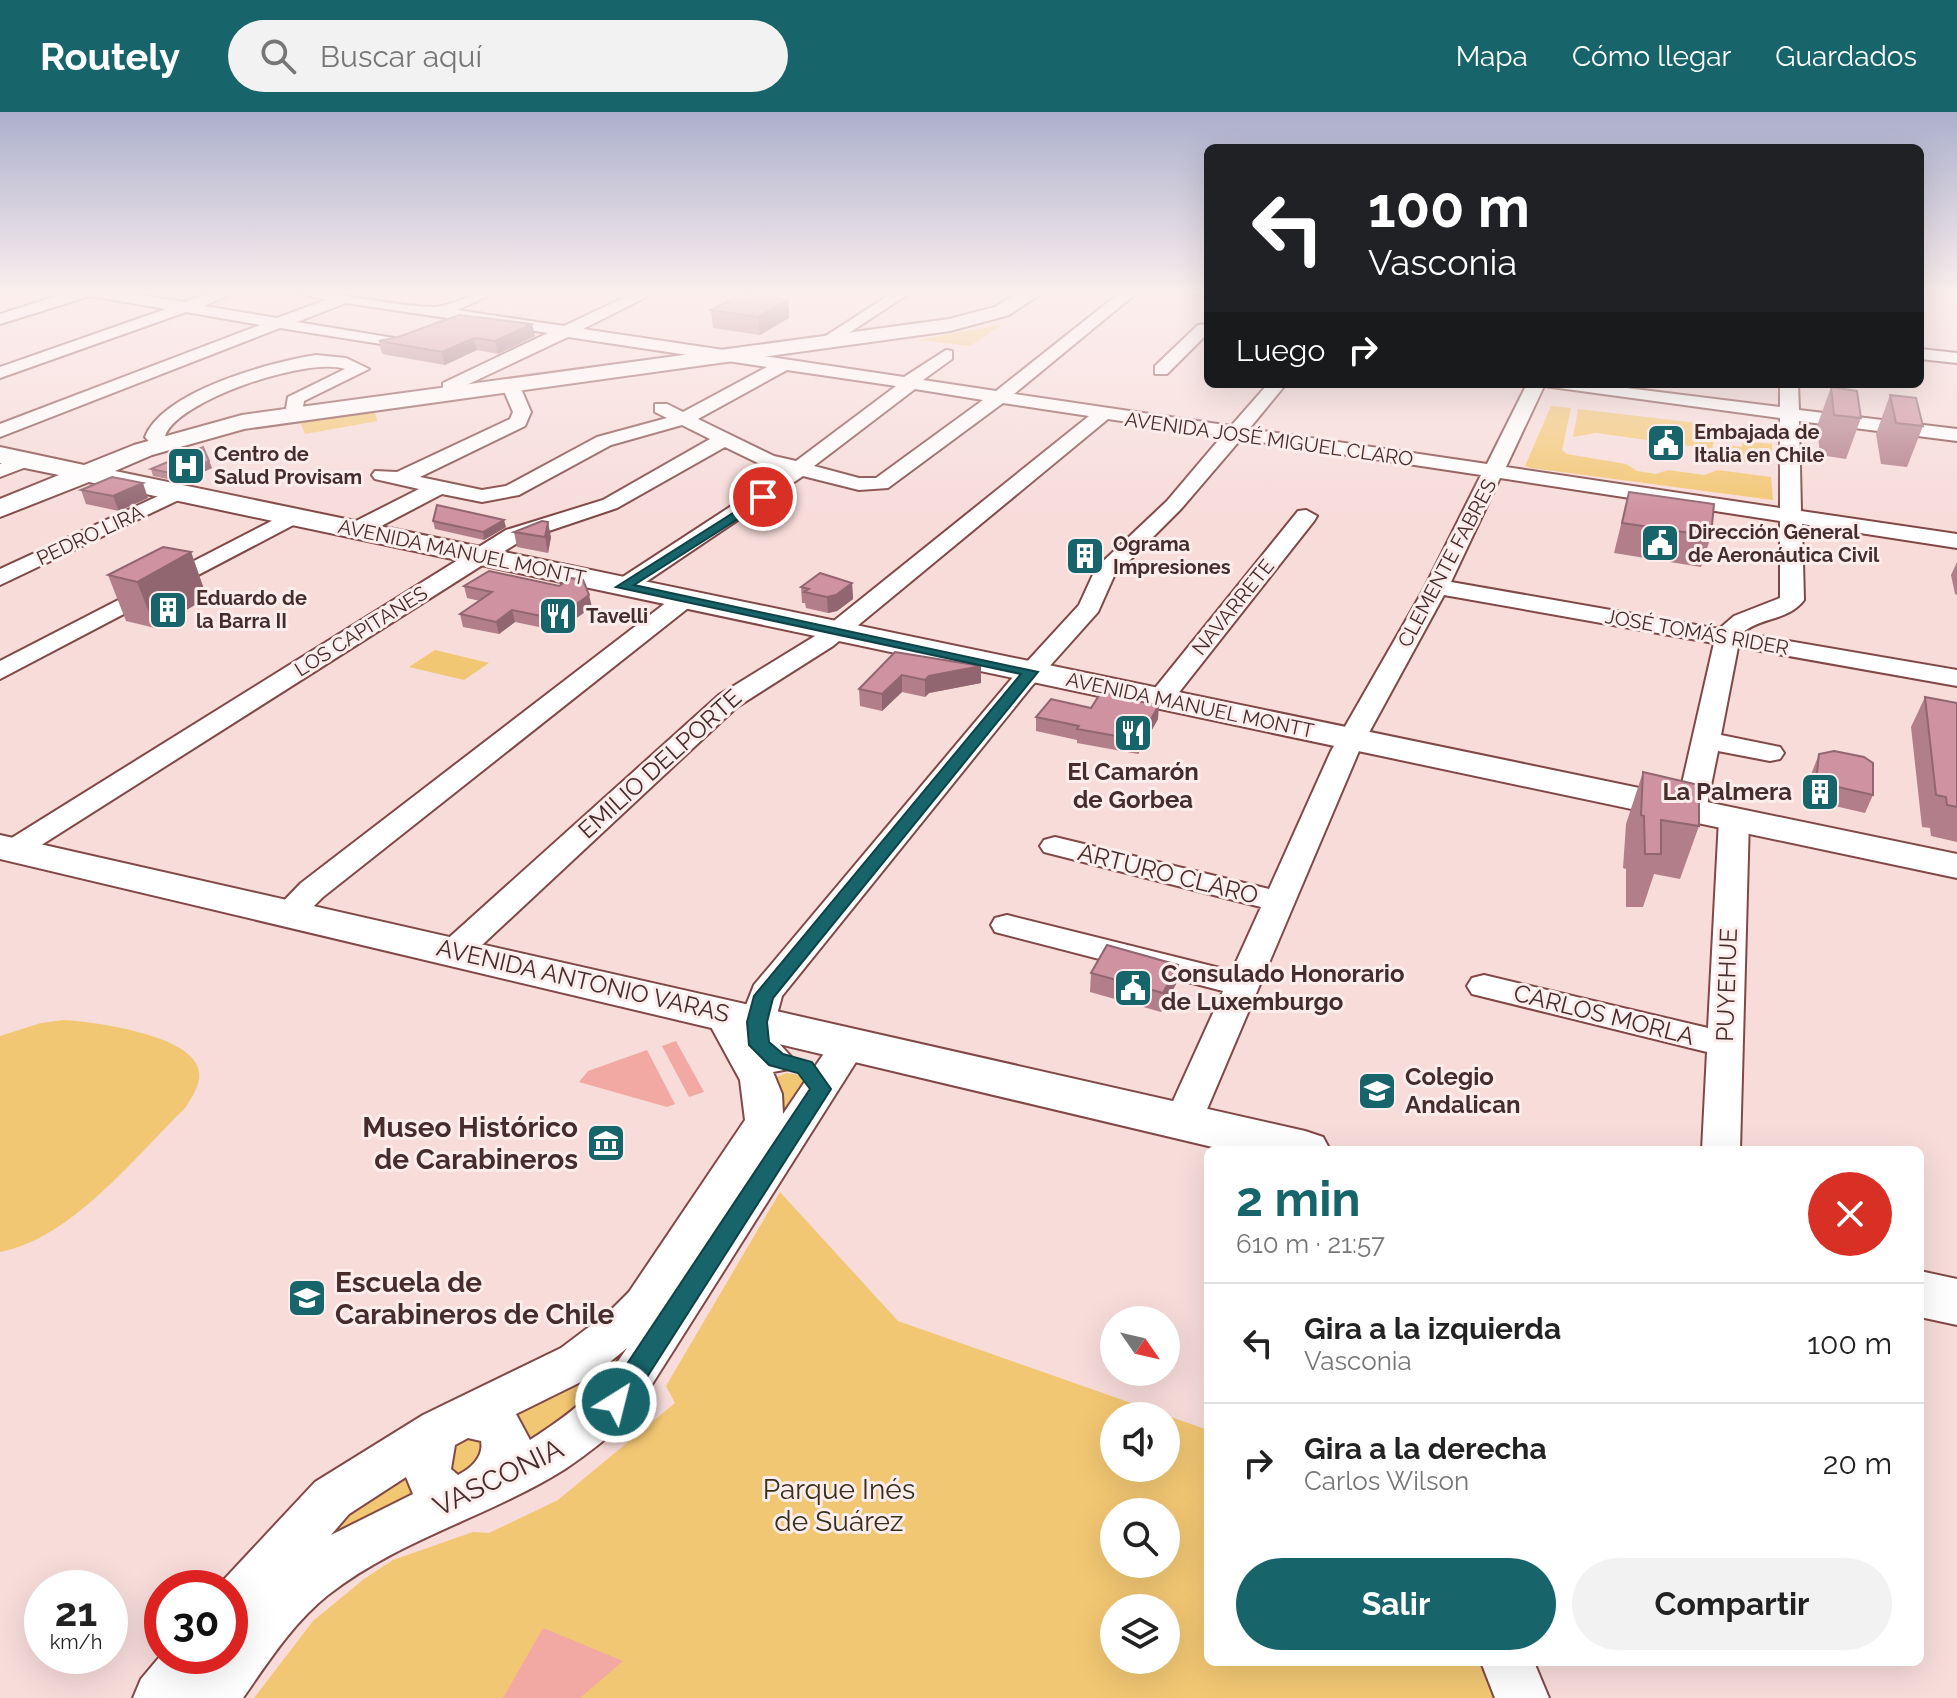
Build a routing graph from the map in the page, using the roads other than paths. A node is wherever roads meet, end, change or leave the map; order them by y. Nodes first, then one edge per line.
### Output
1 (23, 365) edge
2 (172, 365) edge
3 (286, 365) edge
4 (342, 365) edge
5 (495, 365) edge
6 (616, 365) edge
7 (768, 365) edge
8 (933, 365) edge
9 (1039, 365) edge
10 (1166, 365) edge
11 (780, 367) junction
12 (1161, 370) dead end
13 (0, 373) edge
14 (510, 384) junction
15 (906, 385) junction
16 (1274, 388) edge
17 (1534, 388) edge
18 (1583, 388) edge
19 (1789, 388) edge
20 (452, 391) junction
21 (997, 399) junction
22 (661, 408) dead end
23 (294, 414) junction
24 (1102, 414) junction
25 (1790, 414) junction
26 (684, 419) junction
27 (0, 431) edge
28 (1235, 434) junction
29 (1957, 435) edge
30 (723, 440) junction
31 (162, 444) junction
32 (0, 455) edge
33 (27, 460) junction
34 (798, 470) junction
35 (0, 471) edge
36 (86, 472) junction
37 (1495, 473) junction
38 (439, 487) junction
39 (180, 492) junction
40 (0, 509) edge
41 (293, 516) junction
42 (1306, 516) dead end
43 (1792, 517) junction
44 (356, 530) junction
45 (1957, 541) edge
46 (480, 557) junction
47 (0, 578) edge
48 (623, 587) junction
49 (1437, 587) junction
50 (684, 600) junction
51 (836, 631) junction
52 (1728, 638) junction
53 (0, 671) edge
54 (1031, 672) junction
55 (1957, 678) edge
56 (1160, 699) junction
57 (1351, 739) junction
58 (1706, 740) junction
59 (1770, 753) dead end
60 (1691, 810) junction
61 (1734, 819) junction
62 (1055, 846) dead end
63 (6, 848) edge
64 (1957, 866) edge
65 (1280, 902) junction
66 (288, 913) junction
67 (1007, 925) dead end
68 (455, 951) junction
69 (1243, 985) junction
70 (1484, 986) dead end
71 (752, 1042) junction
72 (850, 1043) junction
73 (1725, 1044) junction
74 (821, 1089) junction
75 (1183, 1121) junction
76 (1288, 1146) edge
77 (1721, 1146) edge
78 (1924, 1295) edge
79 (1957, 1302) edge
80 (452, 1423) junction
81 (473, 1490) junction
82 (248, 1591) edge
83 (1509, 1666) edge
84 (179, 1674) edge
85 (160, 1698) edge
86 (210, 1698) edge
87 (1522, 1698) edge

1 - 13 street
2 - 27 street
3 - 31 street
4 - 23 street
5 - 20 street
6 - 14 main road
7 - 11 street, AVENIDA JOSÉ MIGUEL CLARO
8 - 15 street
9 - 21 street
10 - 12 street
11 - 15 street, AVENIDA JOSÉ MIGUEL CLARO
11 - 26 street
14 - 20 main road
14 - 38 street
15 - 21 street, AVENIDA JOSÉ MIGUEL CLARO
15 - 34 street
16 - 28 street
17 - 37 street, CLEMENTE FABRES
18 - 25 street
19 - 25 street
20 - 23 main road
21 - 24 street, AVENIDA JOSÉ MIGUEL CLARO
21 - 34 street
22 - 26 street
23 - 31 main road
24 - 28 street, AVENIDA JOSÉ MIGUEL CLARO
24 - 51 street, EMILIO DELPORTE
25 - 29 street
25 - 43 street
26 - 30 street
26 - 38 street
28 - 37 street, AVENIDA JOSÉ MIGUEL CLARO
28 - 54 street
30 - 34 street
30 - 46 street, LOS CAPITANES
31 - 36 main road
32 - 33 main road, AVENIDA MANUEL MONTT
33 - 35 street
33 - 36 main road, AVENIDA MANUEL MONTT
34 - 48 street
36 - 39 main road, AVENIDA MANUEL MONTT
36 - 40 main road
37 - 43 street, AVENIDA JOSÉ MIGUEL CLARO
37 - 49 street, CLEMENTE FABRES
38 - 44 street
39 - 41 main road, AVENIDA MANUEL MONTT
39 - 47 street, PEDRO LIRA
41 - 44 main road, AVENIDA MANUEL MONTT
41 - 53 street
42 - 56 street, NAVARRETE
43 - 45 street, AVENIDA JOSÉ MIGUEL CLARO
43 - 52 street
44 - 46 main road, AVENIDA MANUEL MONTT
46 - 48 main road, AVENIDA MANUEL MONTT
46 - 63 street, LOS CAPITANES
48 - 50 main road, AVENIDA MANUEL MONTT
49 - 52 street, JOSÉ TOMÁS RIDER
49 - 57 street, CLEMENTE FABRES
50 - 51 main road, AVENIDA MANUEL MONTT
50 - 66 street
51 - 54 main road, AVENIDA MANUEL MONTT
51 - 68 street, EMILIO DELPORTE
52 - 55 street, JOSÉ TOMÁS RIDER
52 - 58 street
54 - 56 main road, AVENIDA MANUEL MONTT
54 - 71 street
56 - 57 main road, AVENIDA MANUEL MONTT
57 - 60 main road, AVENIDA MANUEL MONTT
57 - 65 street, ARTURO CLARO
58 - 59 street
58 - 60 street
60 - 61 main road, AVENIDA MANUEL MONTT
61 - 64 main road, AVENIDA MANUEL MONTT
61 - 73 street, PUYEHUE
62 - 65 street, ARTURO CLARO
63 - 66 main road, AVENIDA ANTONIO VARAS
65 - 69 street, ARTURO CLARO
66 - 68 main road, AVENIDA ANTONIO VARAS
67 - 69 street
68 - 71 main road, AVENIDA ANTONIO VARAS
69 - 75 street, ARTURO CLARO
70 - 73 street, CARLOS MORLA
71 - 72 main road, AVENIDA ANTONIO VARAS
71 - 74 street
71 - 80 street
72 - 74 street, VASCONIA
72 - 75 main road, AVENIDA ANTONIO VARAS
73 - 77 street, PUYEHUE
74 - 81 street, VASCONIA
75 - 76 main road, AVENIDA ANTONIO VARAS
78 - 79 main road
80 - 81 street
80 - 81 street
80 - 82 street
81 - 86 street, VASCONIA
83 - 87 street
84 - 85 street

